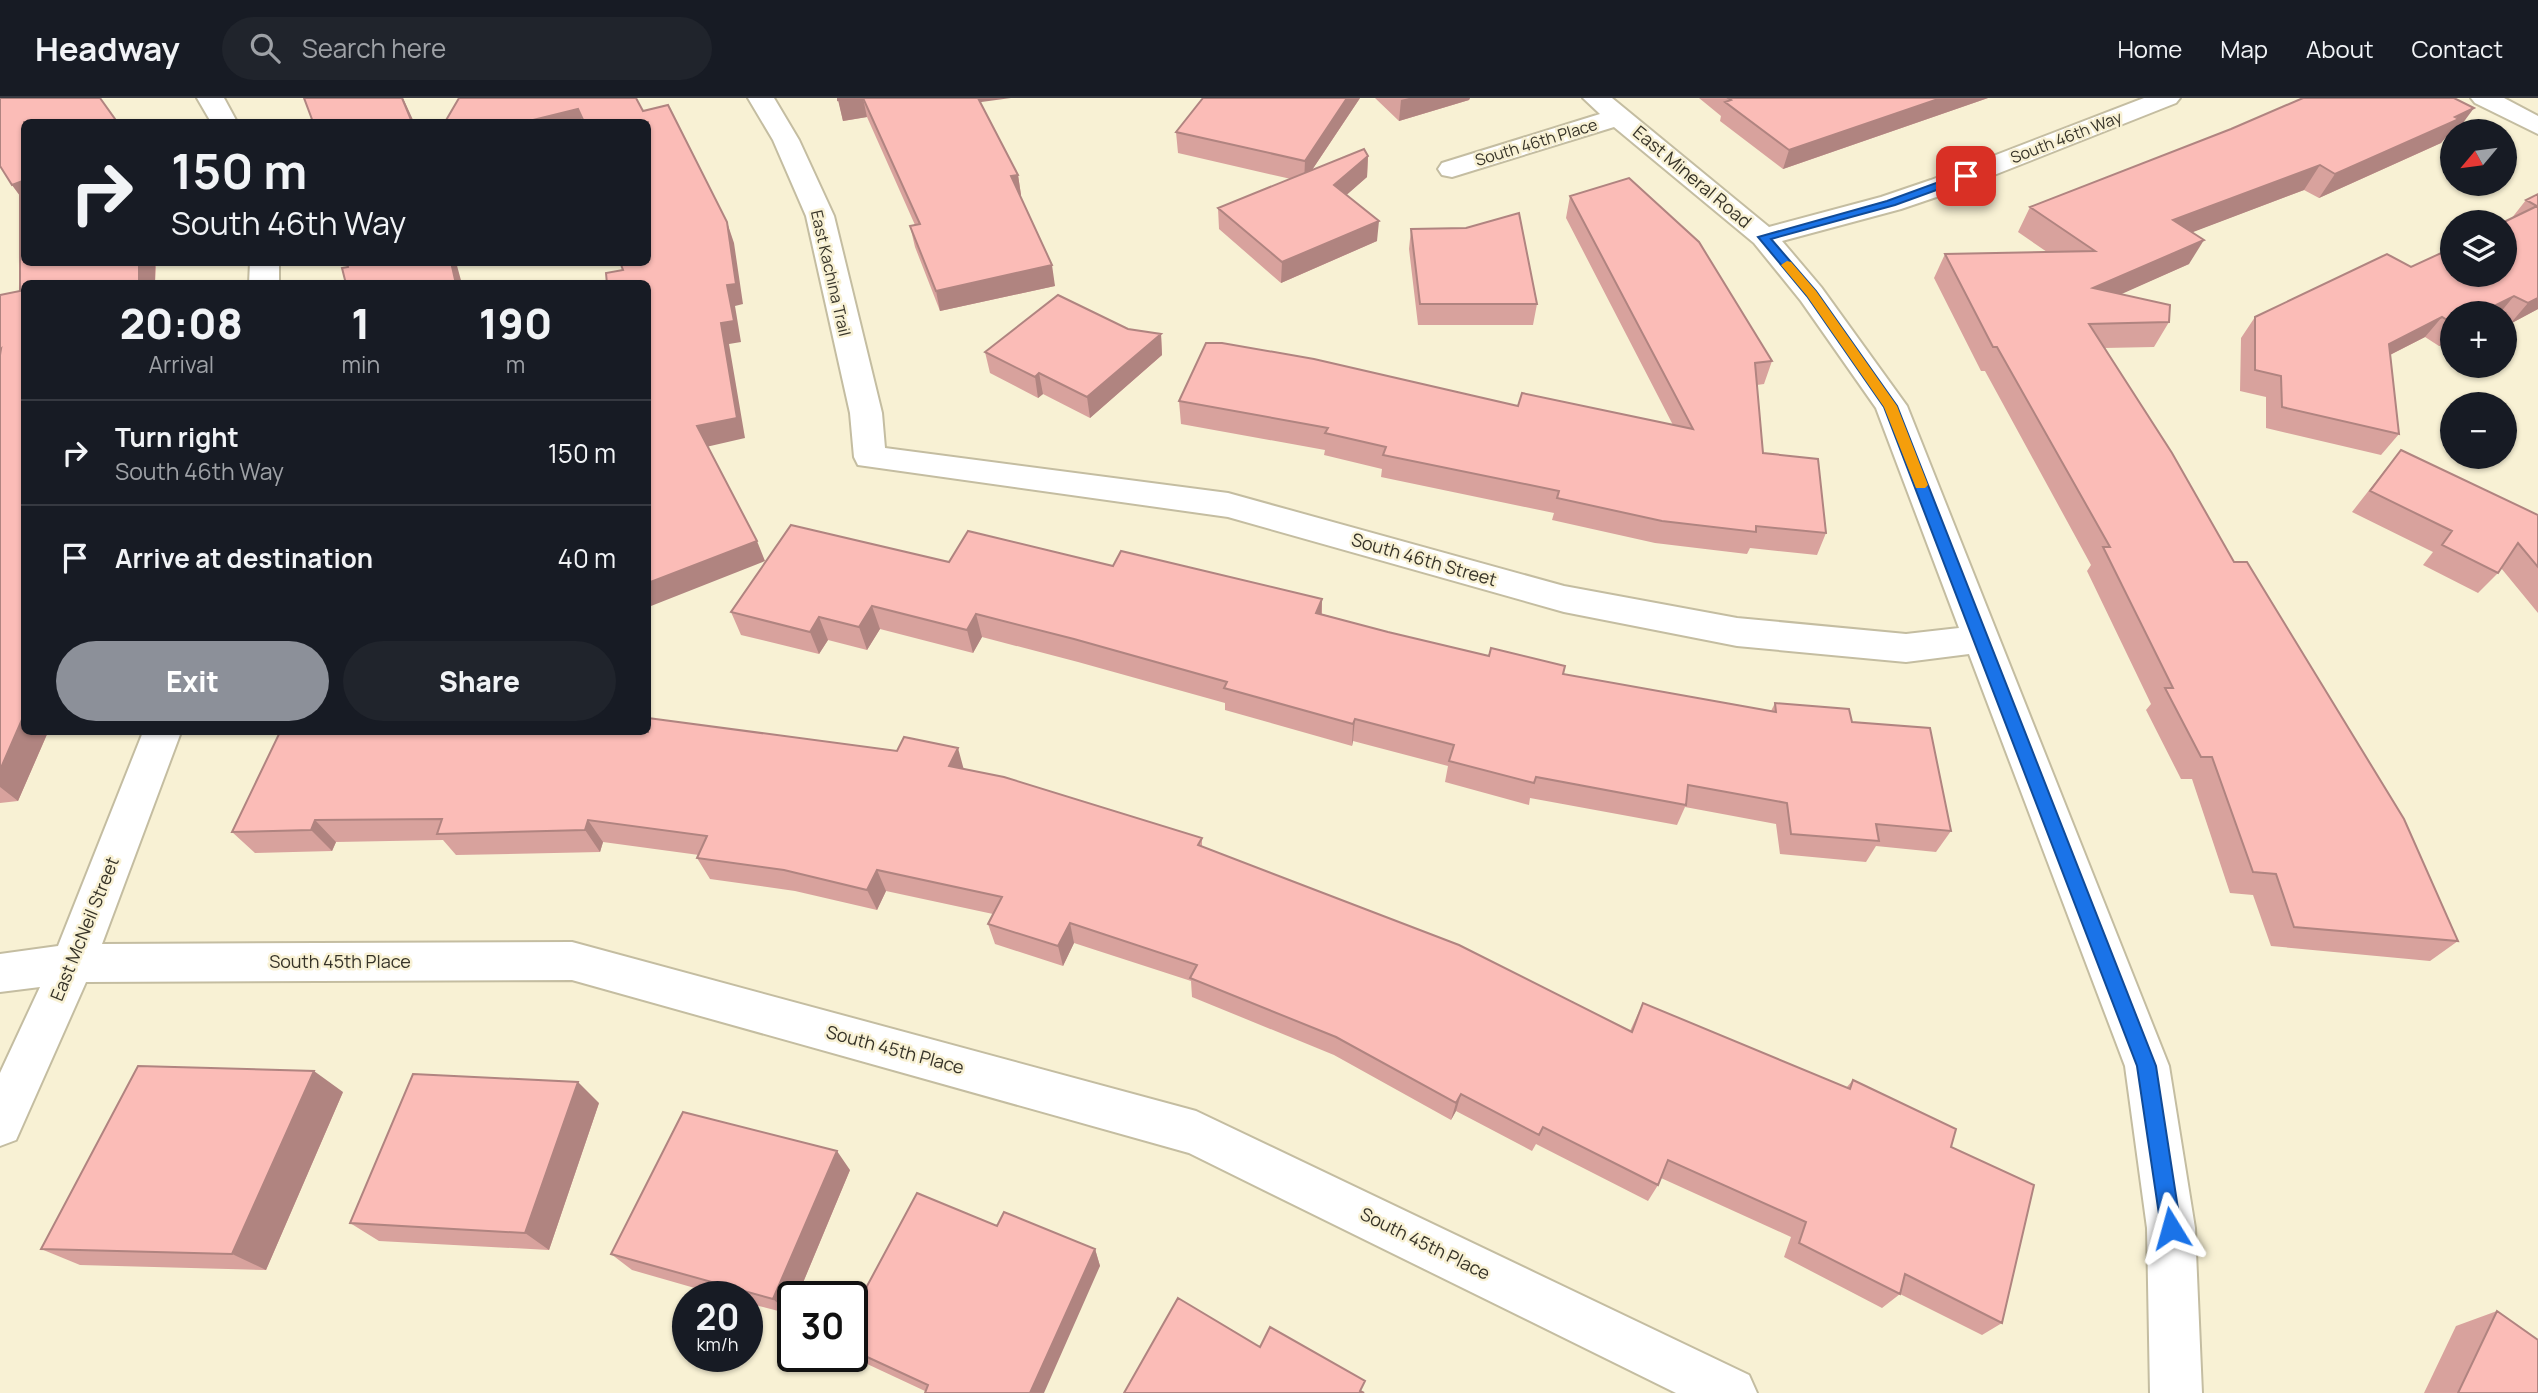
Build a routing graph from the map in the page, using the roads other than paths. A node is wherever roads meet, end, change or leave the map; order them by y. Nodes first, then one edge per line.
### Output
1 (210, 98) edge
2 (761, 98) edge
3 (2167, 98) edge
4 (2484, 98) edge
5 (1609, 107) edge
6 (223, 119) edge
7 (2538, 125) edge
8 (1452, 169) dead end
9 (1764, 237) junction
10 (870, 457) joint
11 (1979, 639) junction
12 (161, 735) edge
13 (73, 963) junction
14 (0, 974) edge
15 (0, 1124) edge
16 (1731, 1393) edge
17 (2176, 1393) edge

1 - 6 street
2 - 10 street, East Kachina Trail
3 - 9 street, South 46th Way
4 - 7 street
5 - 8 street, South 46th Place
5 - 9 street, East Mineral Road
9 - 11 street, East Mineral Road
10 - 11 street, South 46th Street
11 - 17 street, East Mineral Road
12 - 13 street, East McNeil Street
13 - 14 street, South 45th Place
13 - 15 street, East McNeil Street
13 - 16 street, South 45th Place

